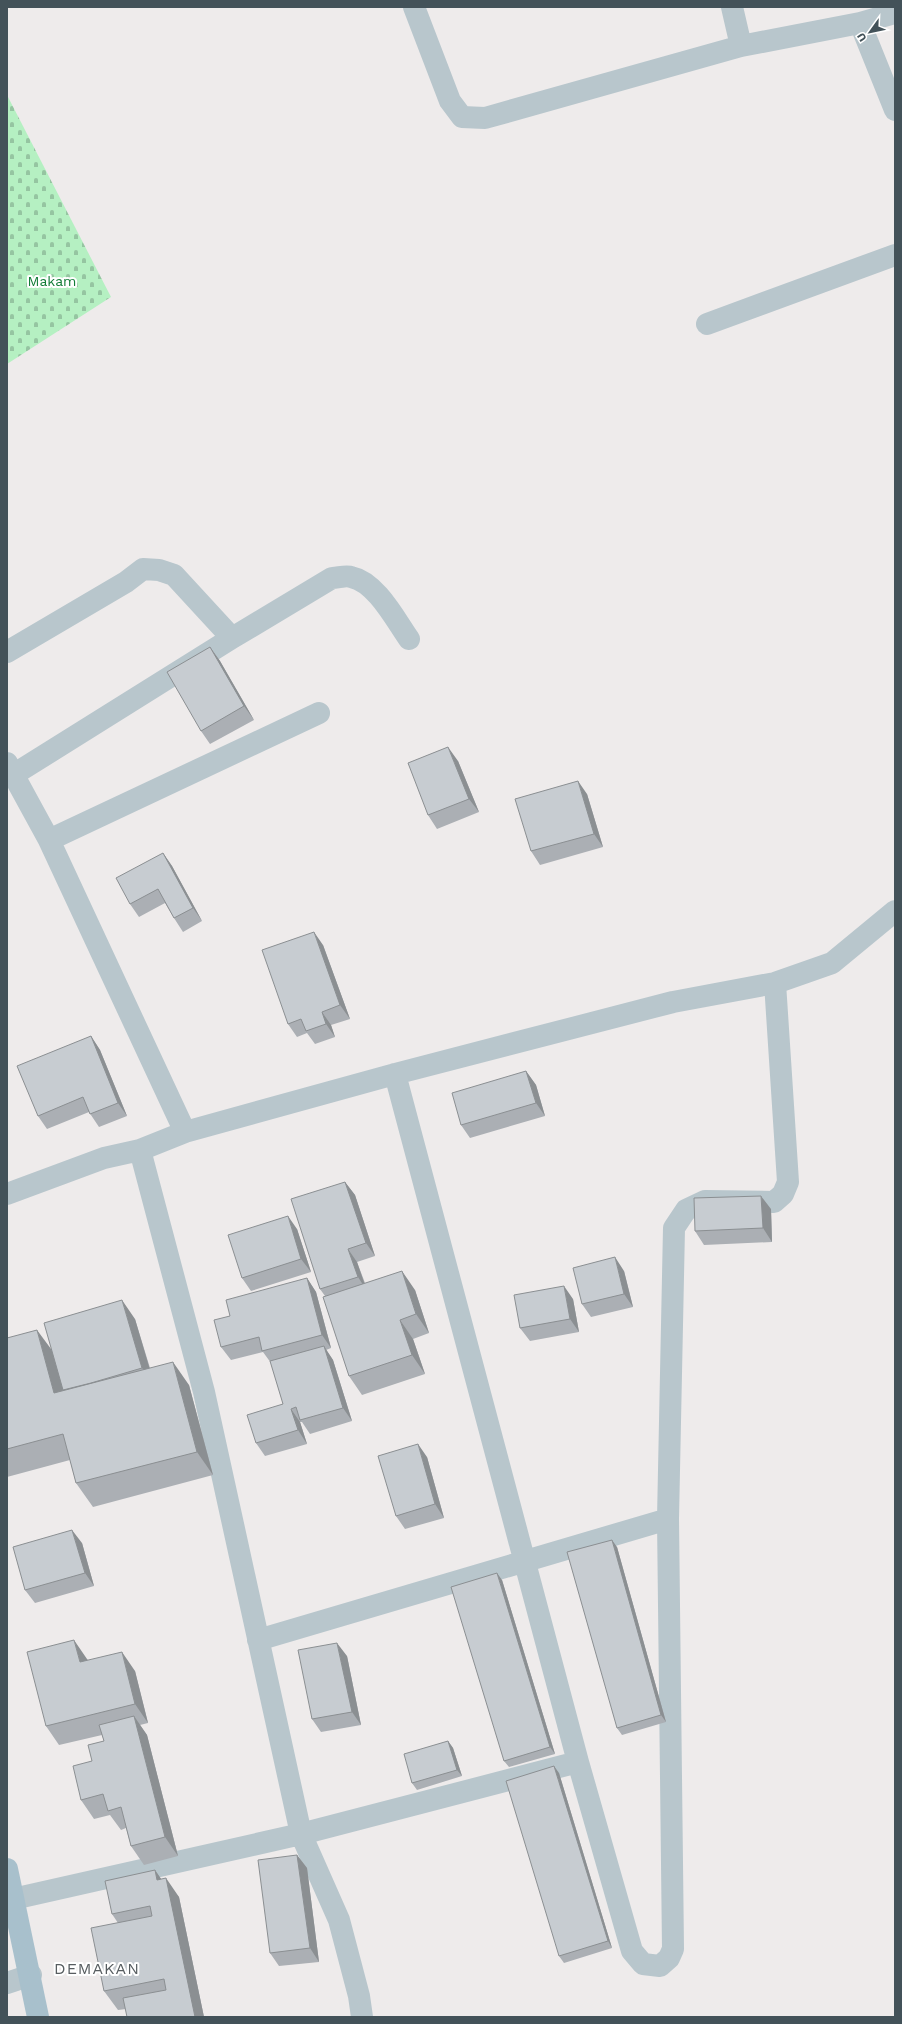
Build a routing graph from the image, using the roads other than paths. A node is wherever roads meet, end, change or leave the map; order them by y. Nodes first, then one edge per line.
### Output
1 (414, 7) edge
2 (732, 7) edge
3 (895, 13) edge
4 (860, 23) junction
5 (741, 46) junction
6 (895, 110) edge
7 (895, 255) edge
8 (707, 324) dead end
9 (232, 638) junction
10 (409, 639) dead end
11 (7, 652) edge
12 (318, 713) dead end
13 (10, 769) edge
14 (49, 840) junction
15 (895, 911) edge
16 (775, 983) junction
17 (395, 1074) junction
18 (185, 1132) junction
19 (140, 1150) junction
20 (7, 1194) edge
21 (668, 1519) junction
22 (525, 1560) junction
23 (258, 1640) junction
24 (578, 1762) junction
25 (301, 1834) junction
26 (7, 1869) edge
27 (13, 1899) junction
28 (31, 1975) junction
29 (7, 1983) edge
30 (38, 2017) edge
31 (362, 2017) edge

1 - 5 street
2 - 5 street
3 - 4 street
4 - 5 street
4 - 6 street
7 - 8 street
9 - 10 street
9 - 11 street
9 - 13 street
12 - 14 street
13 - 14 street
14 - 18 street
15 - 16 street
16 - 17 street
16 - 21 street
17 - 18 street
17 - 22 street
18 - 19 street
19 - 20 street
19 - 23 street
21 - 22 street
21 - 24 street
22 - 23 street
22 - 24 street
23 - 25 street
24 - 25 street
25 - 27 street
25 - 31 street
26 - 27 main road
27 - 28 main road
28 - 29 street
28 - 30 main road

